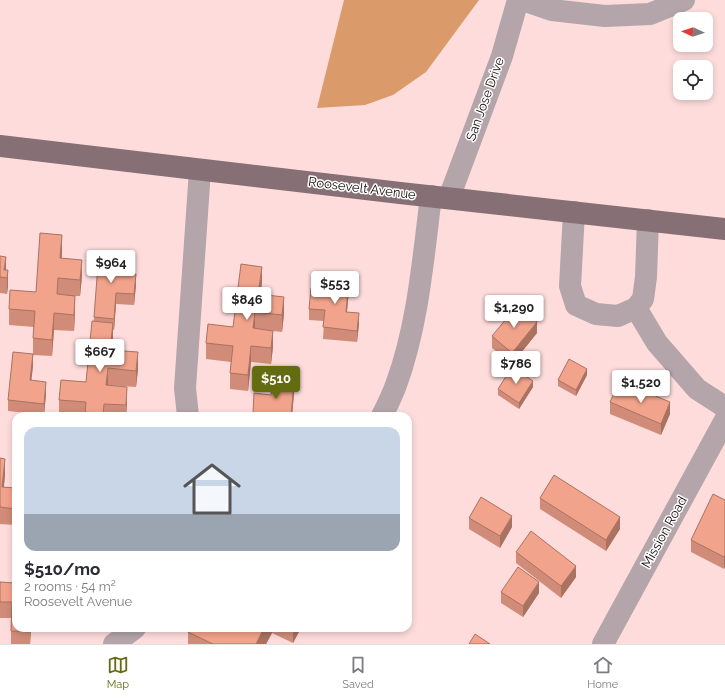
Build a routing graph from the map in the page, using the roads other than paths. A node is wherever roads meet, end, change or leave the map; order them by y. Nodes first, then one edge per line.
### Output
1 (518, 0) edge
2 (523, 0) edge
3 (684, 0) edge
4 (0, 146) edge
5 (200, 170) junction
6 (440, 197) junction
7 (574, 212) junction
8 (648, 220) junction
9 (725, 229) edge
10 (636, 308) junction
11 (725, 407) edge
12 (188, 412) edge
13 (384, 412) edge
14 (725, 420) edge
15 (130, 632) edge
16 (114, 644) edge
17 (602, 644) edge

1 - 6 street, San Jose Drive
2 - 3 street
4 - 5 main road, Roosevelt Avenue
5 - 6 main road, Roosevelt Avenue
5 - 12 street
6 - 7 main road, Roosevelt Avenue
6 - 13 street, San Jose Drive
7 - 8 main road, Roosevelt Avenue
7 - 10 street
8 - 9 main road, Roosevelt Avenue
8 - 10 street
10 - 11 street
14 - 17 street, Mission Road
15 - 16 street

